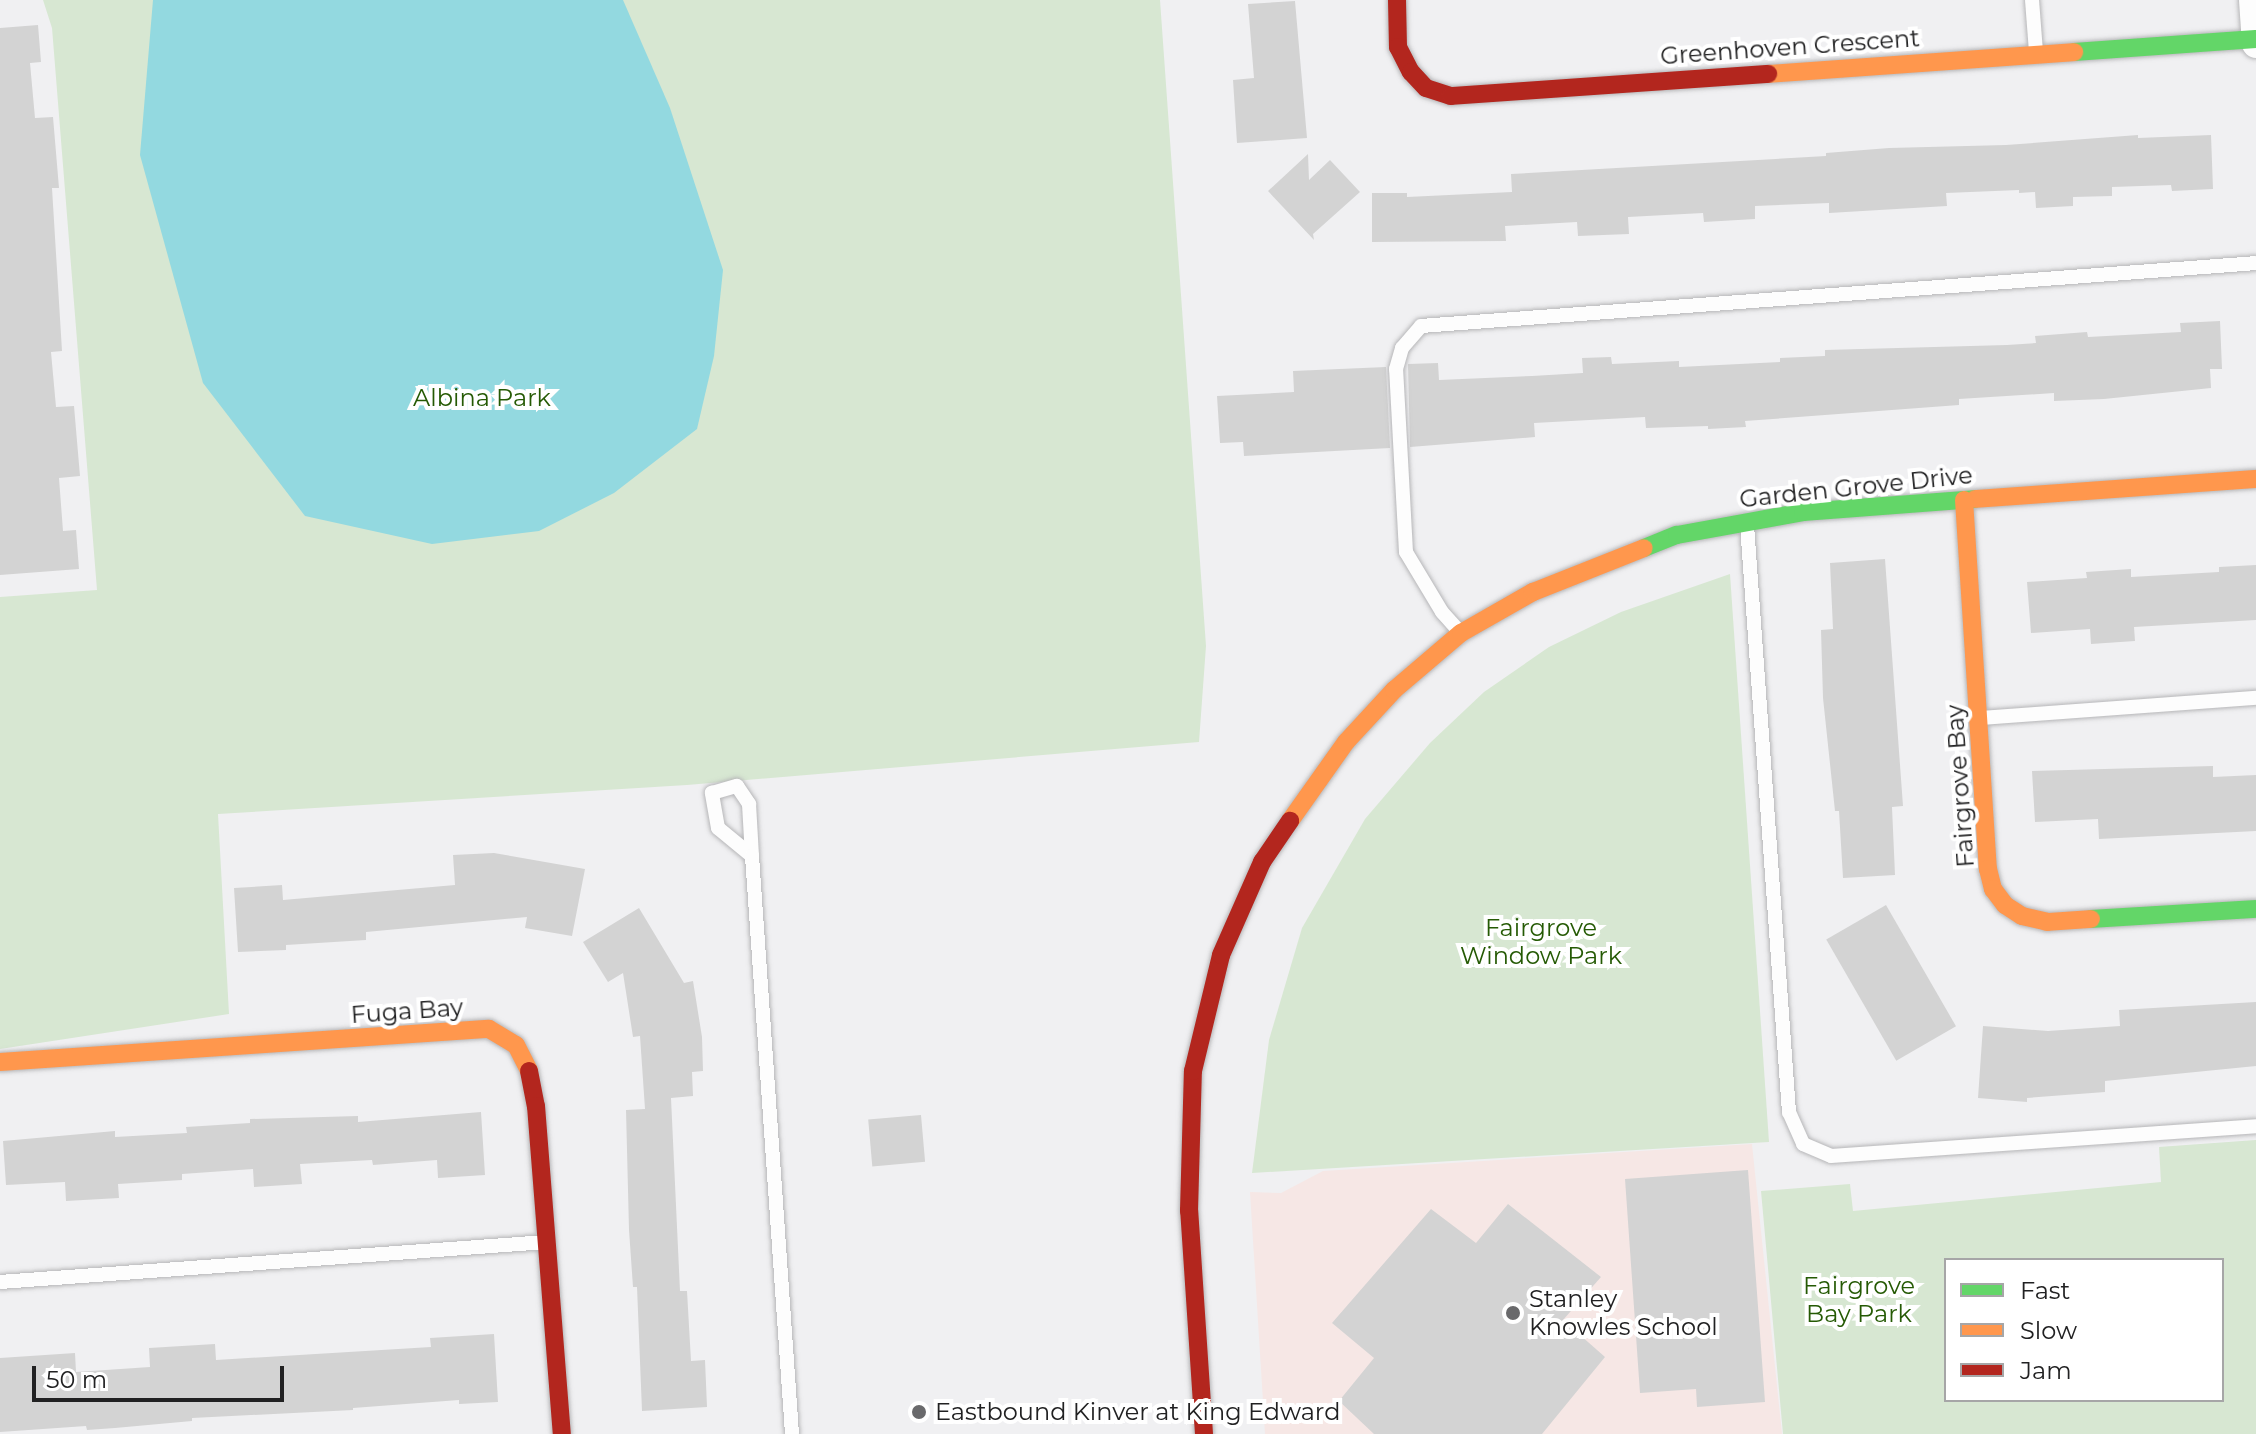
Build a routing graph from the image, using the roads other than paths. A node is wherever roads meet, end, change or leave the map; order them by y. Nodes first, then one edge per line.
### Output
1 (1397, 0) edge
2 (2032, 0) edge
3 (2253, 0) edge
4 (2256, 42) edge
5 (2036, 53) junction
6 (2256, 263) edge
7 (2256, 479) edge
8 (1964, 500) junction
9 (1747, 520) junction
10 (1461, 633) junction
11 (2256, 698) edge
12 (1980, 718) junction
13 (752, 856) junction
14 (2256, 909) edge
15 (0, 1062) edge
16 (2256, 1126) edge
17 (547, 1242) junction
18 (0, 1282) edge
19 (562, 1434) edge
20 (792, 1434) edge
21 (1204, 1434) edge

1 - 5 street, Greenhoven Crescent
2 - 5 lane
3 - 4 street
4 - 5 street, Greenhoven Crescent
6 - 10 lane
7 - 8 street, Garden Grove Drive
8 - 9 street, Garden Grove Drive
8 - 12 street, Fairgrove Bay
9 - 10 street, Garden Grove Drive
9 - 16 lane
10 - 21 street, Garden Grove Drive
11 - 12 lane
12 - 14 street, Fairgrove Bay
13 - 13 lane
13 - 20 lane
15 - 17 street, Fuga Bay
17 - 18 lane
17 - 19 street, Fuga Bay

